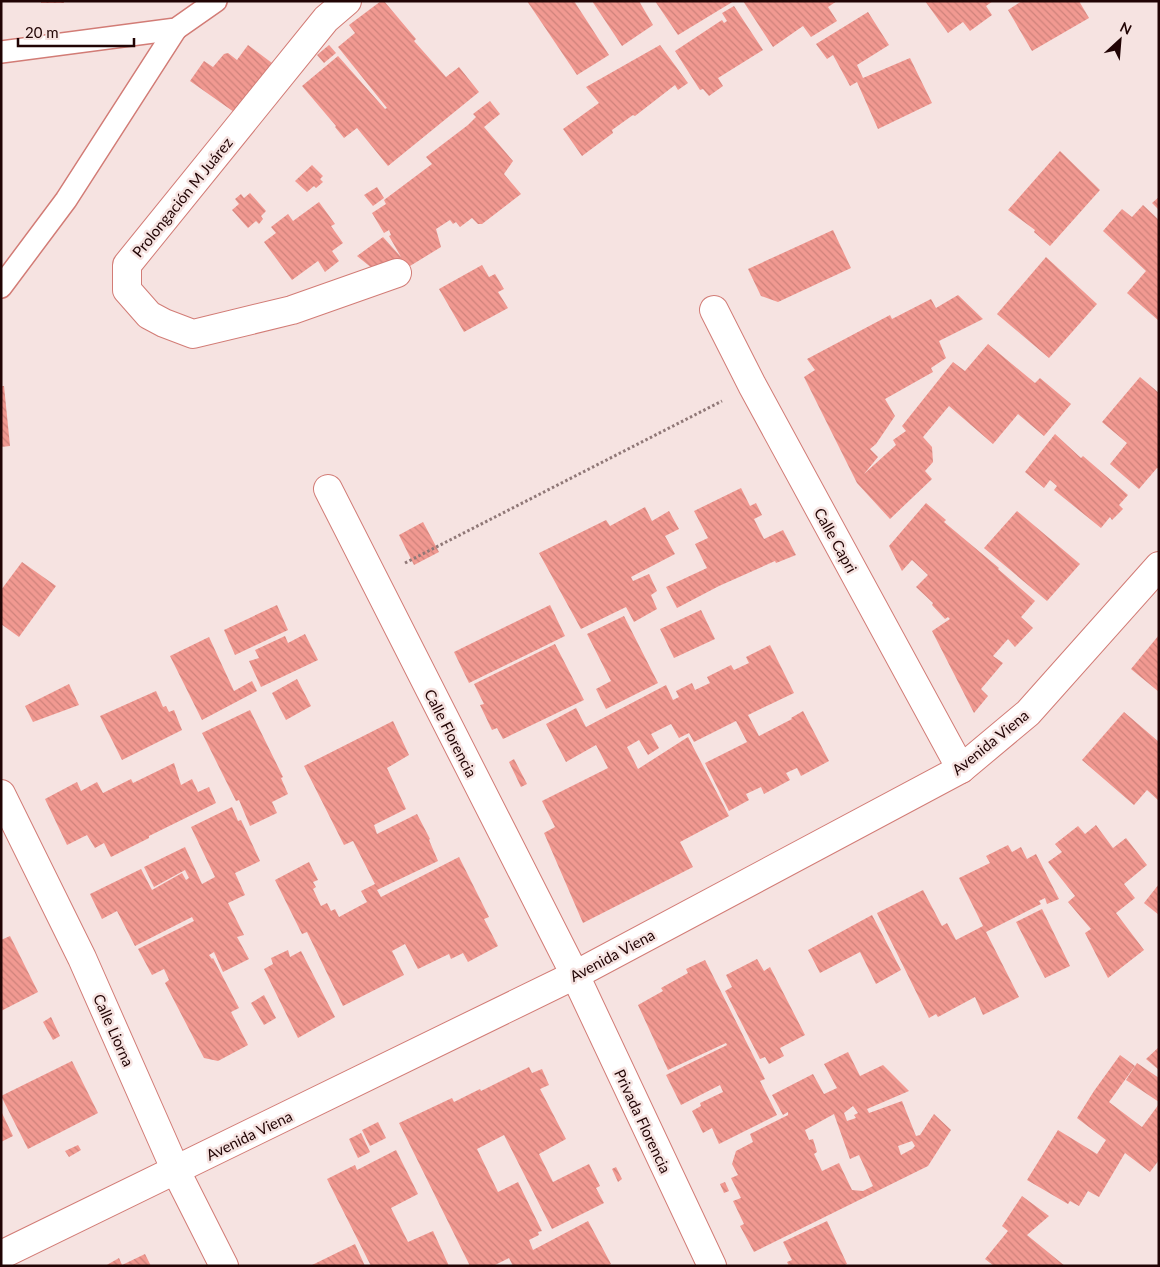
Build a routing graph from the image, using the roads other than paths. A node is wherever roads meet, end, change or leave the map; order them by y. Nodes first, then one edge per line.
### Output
1 (216, 1) edge
2 (347, 1) edge
3 (176, 29) junction
4 (1, 52) edge
5 (398, 274) dead end
6 (1, 287) edge
7 (714, 310) dead end
8 (328, 489) dead end
9 (1159, 566) edge
10 (961, 769) junction
11 (1, 794) edge
12 (575, 975) junction
13 (176, 1171) junction
14 (1, 1254) edge
15 (224, 1266) edge
16 (712, 1266) edge

1 - 3 lane
2 - 5 street, Prolongación M Juárez
3 - 4 lane
3 - 6 lane
7 - 10 street, Calle Capri
8 - 12 street, Calle Florencia
9 - 10 street, Avenida Viena
10 - 12 street, Avenida Viena
11 - 13 street, Calle Liorna
12 - 13 street, Avenida Viena
12 - 16 street, Privada Florencia
13 - 14 street, Avenida Viena
13 - 15 street, Calle Liorna

